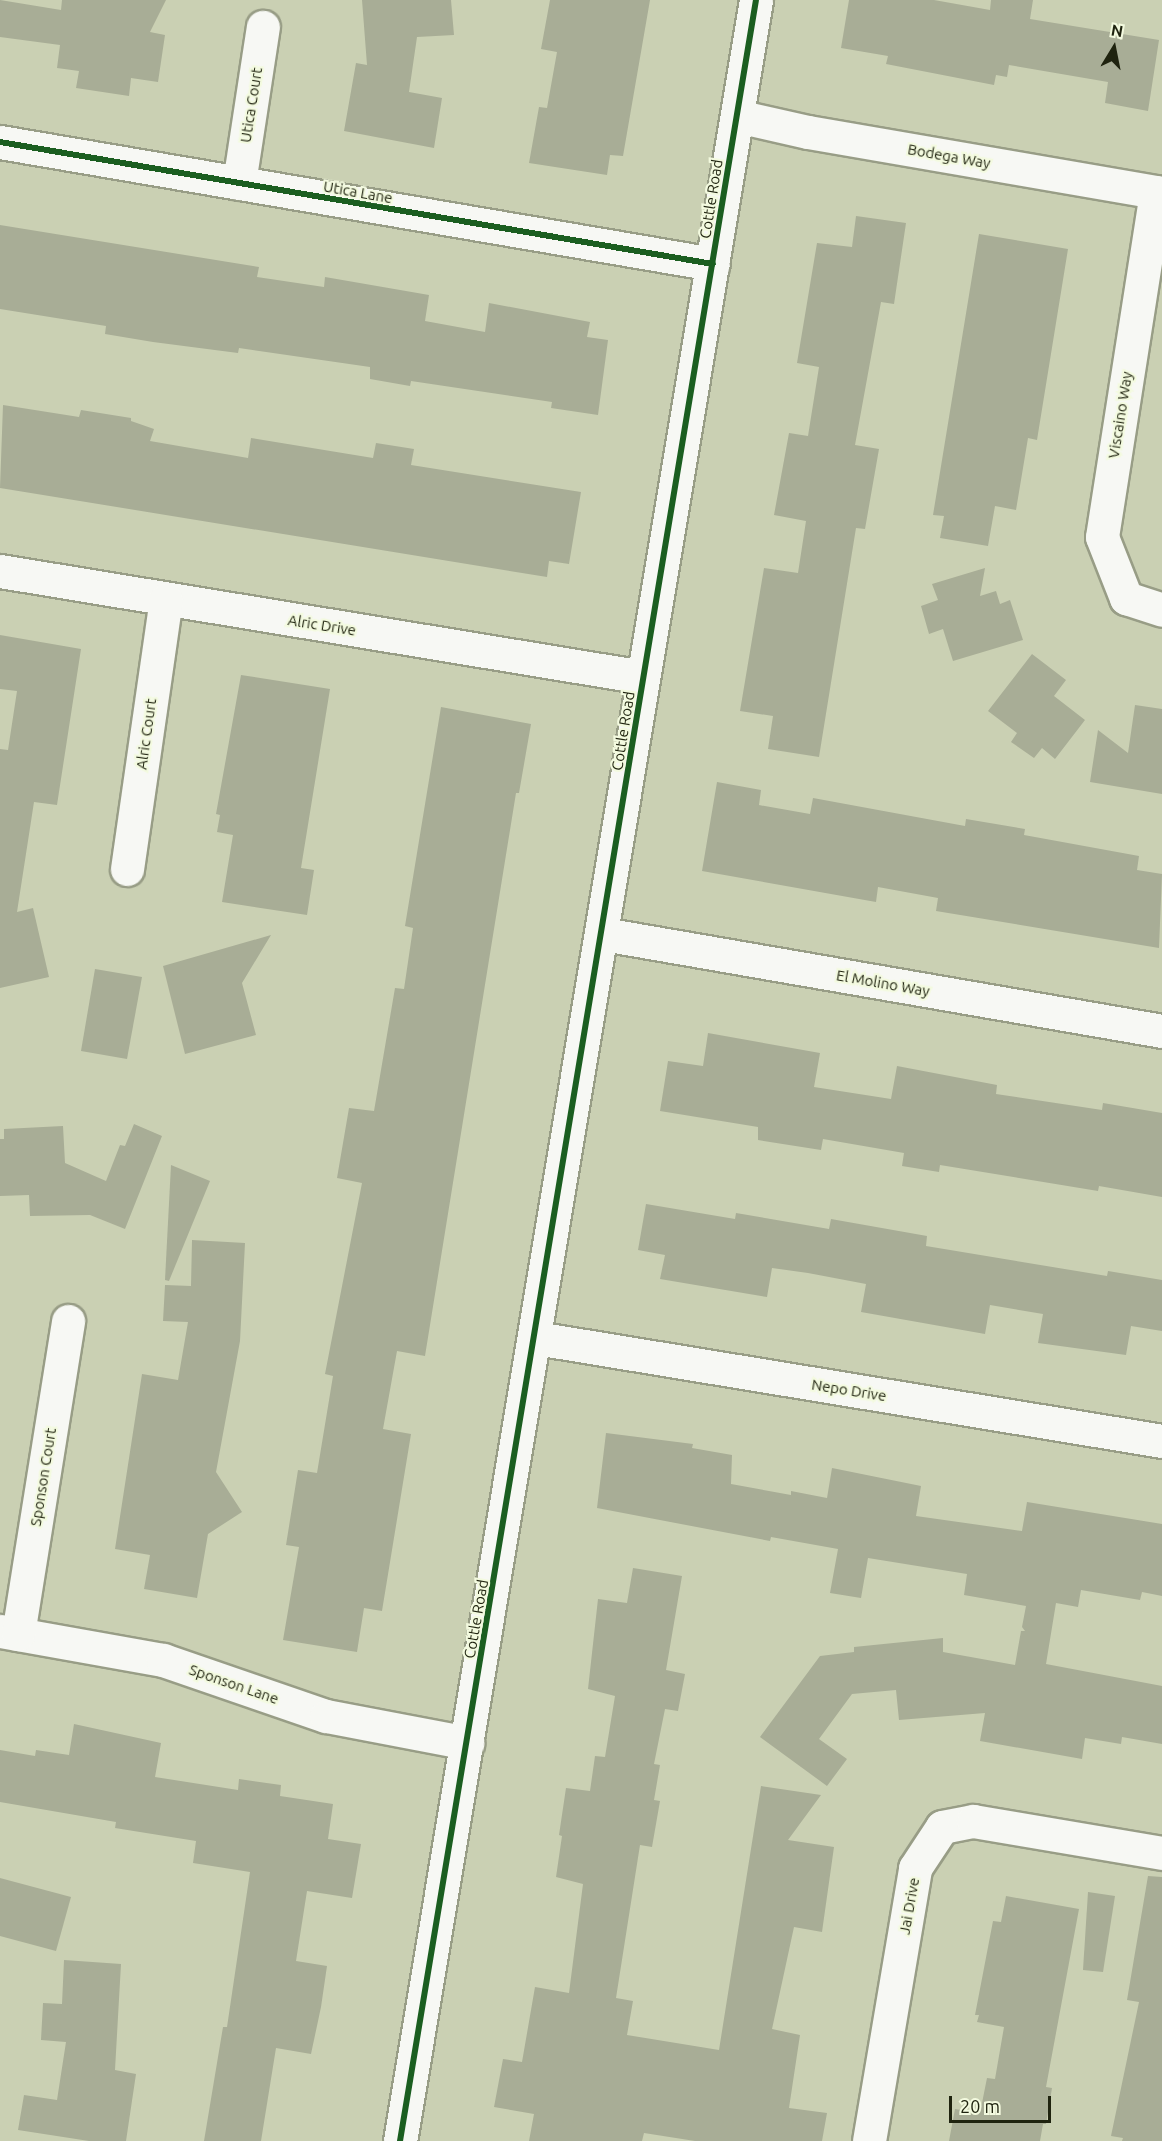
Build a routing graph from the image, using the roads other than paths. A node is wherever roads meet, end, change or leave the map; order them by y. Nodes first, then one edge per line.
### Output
1 (756, 0) edge
2 (263, 27) dead end
3 (737, 116) junction
4 (0, 142) edge
5 (239, 183) junction
6 (1159, 192) edge
7 (713, 264) junction
8 (0, 572) edge
9 (166, 600) junction
10 (1162, 610) edge
11 (644, 678) junction
12 (127, 869) dead end
13 (603, 934) junction
14 (1162, 1031) edge
15 (68, 1321) dead end
16 (536, 1338) junction
17 (1162, 1441) edge
18 (9, 1632) edge
19 (467, 1743) junction
20 (1162, 1853) edge
21 (400, 2141) edge
22 (869, 2141) edge

1 - 3 street, Cottle Road
2 - 5 street, Utica Court
3 - 6 street, Bodega Way
3 - 7 street, Cottle Road
4 - 5 street, Utica Lane
5 - 7 street, Utica Lane
6 - 10 street, Viscaino Way
7 - 11 street, Cottle Road
8 - 9 street, Alric Drive
9 - 11 street, Alric Drive
9 - 12 street, Alric Court
11 - 13 street, Cottle Road
13 - 14 street, El Molino Way
13 - 16 street, Cottle Road
15 - 18 street, Sponson Court
16 - 17 street, Nepo Drive
16 - 19 street, Cottle Road
18 - 19 street, Sponson Lane
19 - 21 street, Cottle Road
20 - 22 street, Jai Drive

